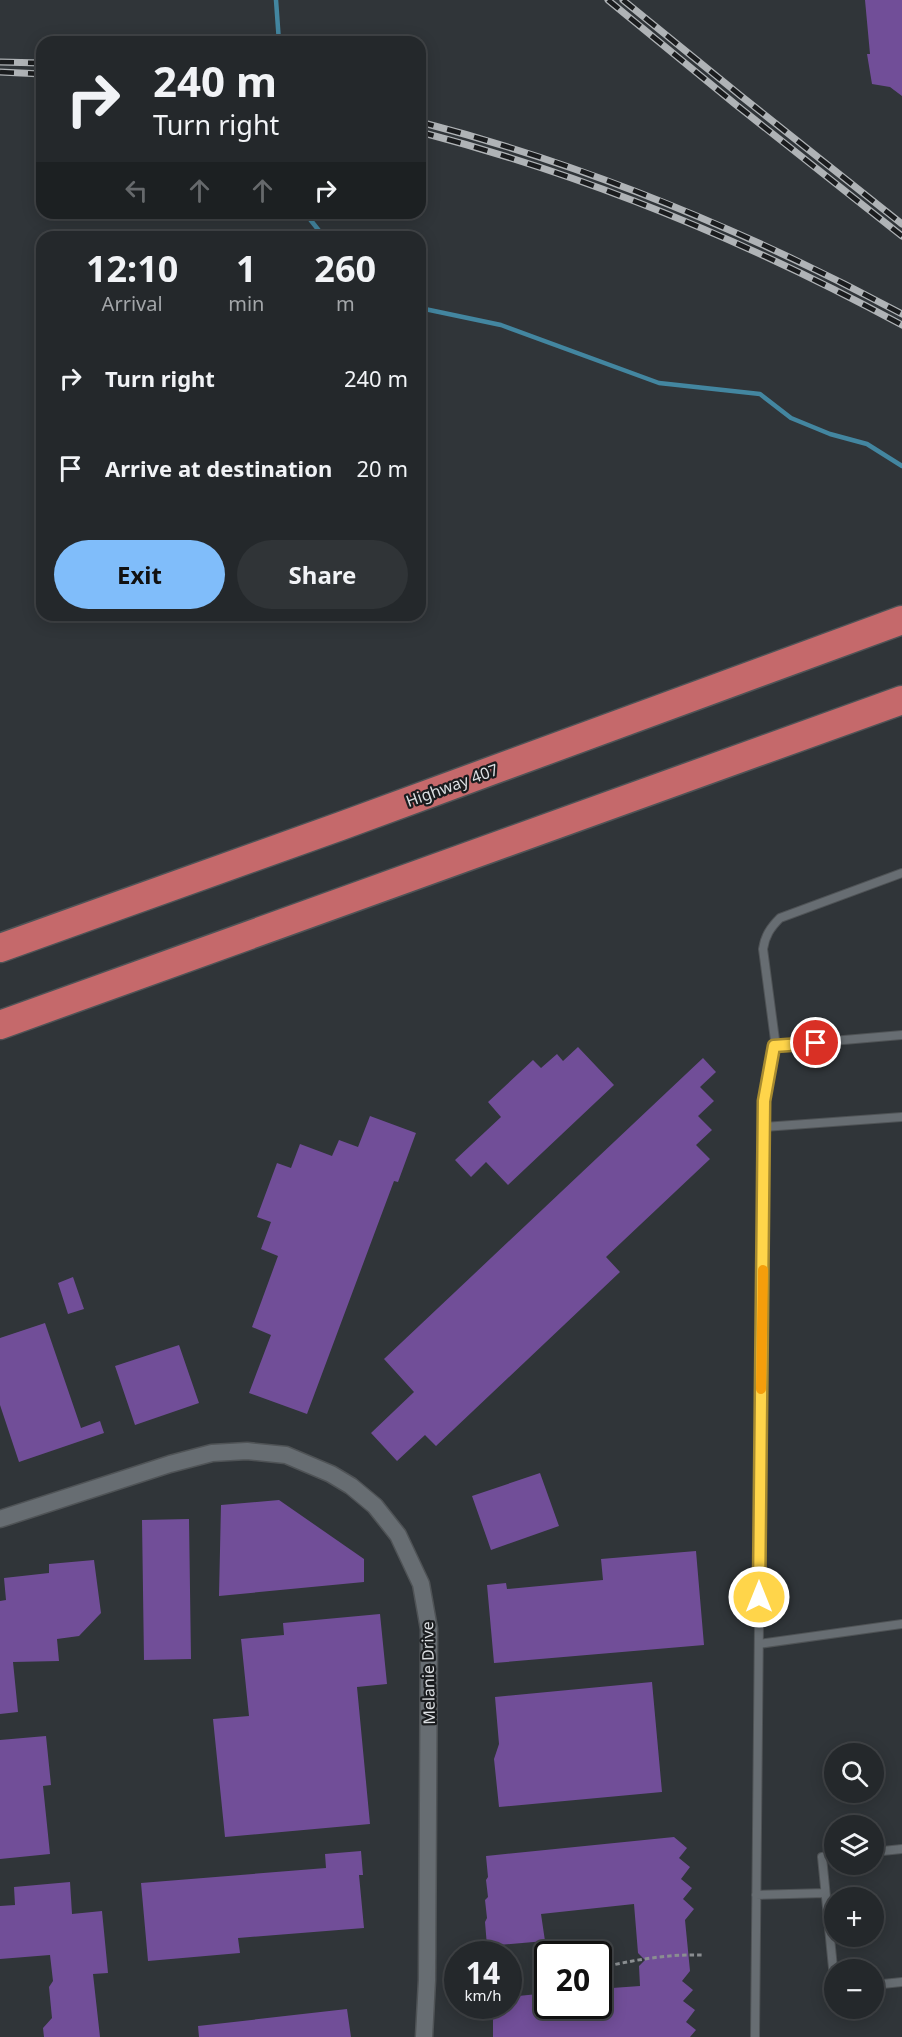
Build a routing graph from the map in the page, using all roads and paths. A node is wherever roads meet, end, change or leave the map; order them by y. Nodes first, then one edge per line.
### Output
1 (902, 620) edge
2 (902, 700) edge
3 (902, 873) edge
4 (0, 948) edge
5 (0, 1025) edge
6 (902, 1035) edge
7 (774, 1046) junction
8 (902, 1117) edge
9 (764, 1127) junction
10 (0, 1519) edge
11 (902, 1624) edge
12 (759, 1644) junction
13 (902, 1849) edge
14 (884, 1851) edge
15 (824, 1857) edge
16 (824, 1887) edge
17 (824, 1893) edge
18 (756, 1895) junction
19 (704, 1955) dead end
20 (612, 1965) edge
21 (902, 1982) edge
22 (884, 1983) edge
23 (424, 2037) edge
24 (755, 2037) edge

1 - 4 highway, Highway 407
2 - 5 highway
3 - 7 lane
6 - 7 lane
7 - 9 lane
8 - 9 lane
9 - 12 lane
10 - 23 street, Melanie Drive
11 - 12 lane
12 - 18 lane
13 - 14 lane
15 - 16 lane
17 - 18 lane
18 - 24 lane
19 - 20 path
21 - 22 lane

